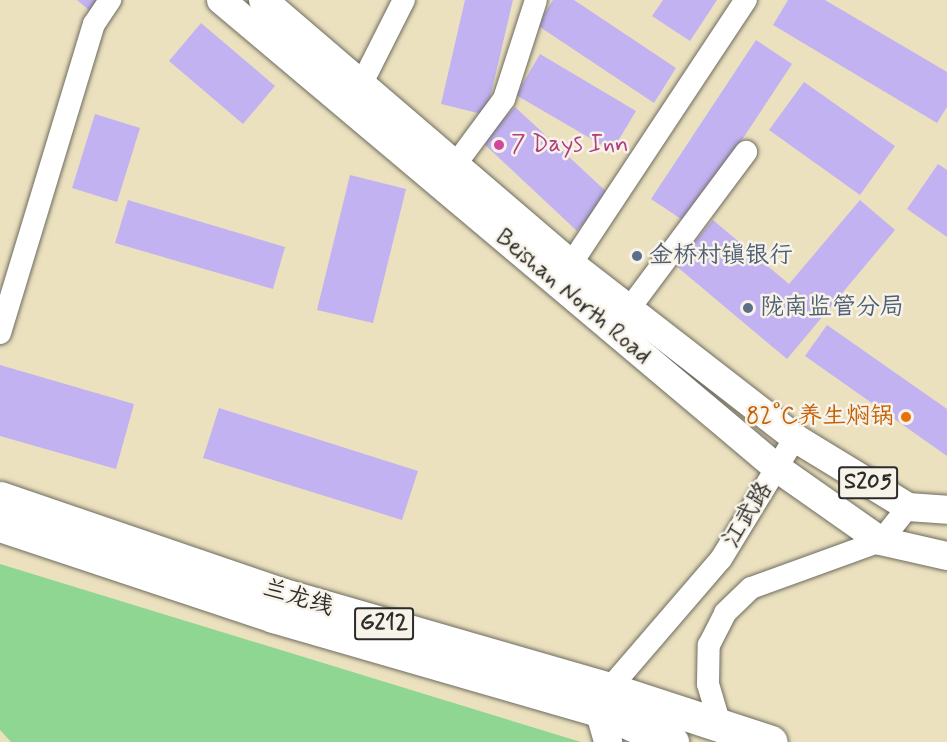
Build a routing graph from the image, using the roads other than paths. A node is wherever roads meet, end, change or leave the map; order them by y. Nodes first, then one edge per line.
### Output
1 (110, 0) edge
2 (221, 0) edge
3 (263, 0) edge
4 (404, 0) edge
5 (536, 0) edge
6 (746, 0) edge
7 (362, 85) junction
8 (746, 152) dead end
9 (455, 165) junction
10 (571, 264) junction
11 (629, 309) junction
12 (0, 333) edge
13 (795, 438) junction
14 (777, 468) junction
15 (0, 498) edge
16 (908, 507) junction
17 (947, 510) edge
18 (0, 525) edge
19 (881, 541) junction
20 (947, 556) edge
21 (604, 700) junction
22 (721, 728) junction
23 (666, 734) edge
24 (608, 742) edge
25 (771, 742) edge

1 - 12 street
2 - 14 main road, Beishan North Road
3 - 7 main road, Beishan North Road
4 - 7 street
5 - 9 street
6 - 10 street
7 - 9 main road, Beishan North Road
8 - 11 street
9 - 10 main road, Beishan North Road
10 - 11 main road, Beishan North Road
11 - 13 main road, Beishan North Road
13 - 14 street, 江武路
13 - 16 main road, S205
14 - 19 main road, Beishan North Road
14 - 21 street, 江武路
15 - 21 highway, 兰龙线 / G212
16 - 17 main road, S205
16 - 19 street
18 - 21 highway, 兰龙线 / G212
19 - 20 main road, Beishan North Road
19 - 22 street
21 - 23 highway, 兰龙线 / G212
21 - 24 main road
22 - 23 highway, 兰龙线 / G212
22 - 25 highway, 兰龙线 / G212

